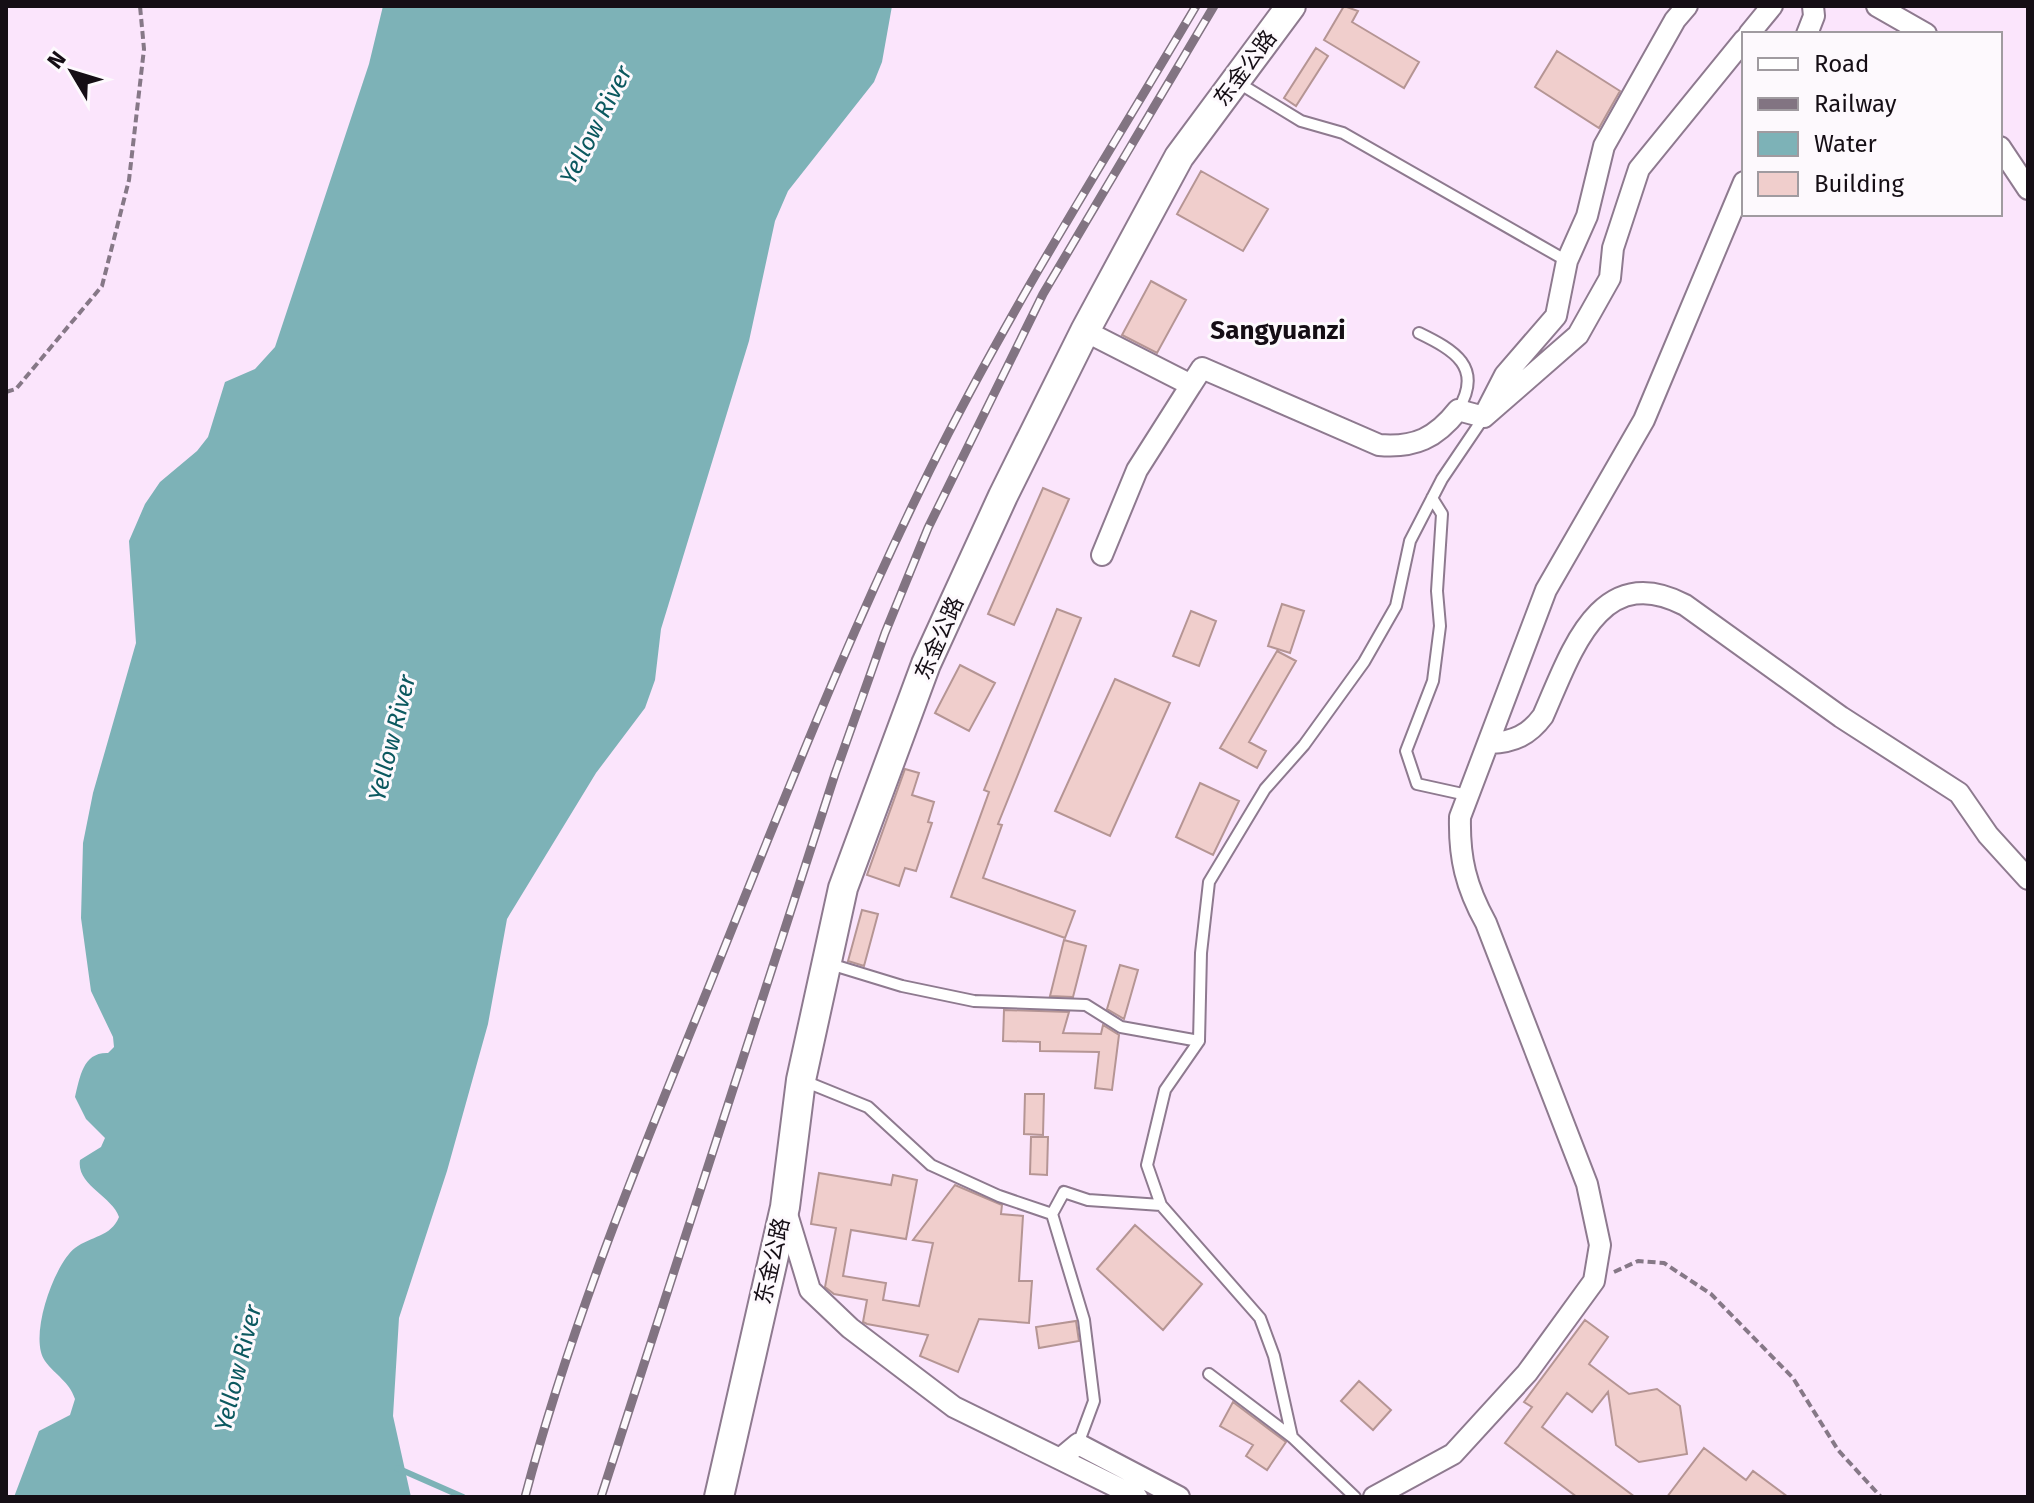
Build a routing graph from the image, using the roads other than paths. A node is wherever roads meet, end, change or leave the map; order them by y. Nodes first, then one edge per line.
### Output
1 (1291, 6) edge
2 (1687, 6) edge
3 (1772, 6) edge
4 (1813, 6) edge
5 (1877, 6) edge
6 (1751, 32) edge
7 (1808, 32) edge
8 (1922, 32) edge
9 (1742, 42) edge
10 (1236, 81) junction
11 (2002, 150) edge
12 (1742, 187) edge
13 (2028, 189) edge
14 (1567, 261) junction
15 (1085, 331) junction
16 (1419, 333) dead end
17 (1191, 385) junction
18 (1458, 410) junction
19 (1484, 417) junction
20 (1432, 498) junction
21 (1102, 555) dead end
22 (1490, 743) junction
23 (1467, 795) junction
24 (2028, 879) edge
25 (827, 963) junction
26 (1199, 1041) junction
27 (801, 1080) junction
28 (1161, 1205) junction
29 (785, 1207) junction
30 (1052, 1214) junction
31 (1209, 1374) dead end
32 (1292, 1437) junction
33 (1078, 1444) junction
34 (1060, 1459) junction
35 (719, 1497) edge
36 (1137, 1497) edge
37 (1179, 1497) edge
38 (1355, 1497) edge
39 (1374, 1497) edge

1 - 10 main road, 东金公路
2 - 14 street
3 - 6 street
4 - 7 street
5 - 8 street
9 - 19 street
10 - 14 lane
10 - 15 main road, 东金公路
11 - 13 street
12 - 22 street
14 - 19 street
15 - 17 street
15 - 25 main road, 东金公路
16 - 18 lane
17 - 18 street
17 - 21 street
18 - 19 street
19 - 20 lane
20 - 23 lane
20 - 26 lane
22 - 23 street
22 - 24 street
23 - 39 street
25 - 26 lane
25 - 27 main road, 东金公路
26 - 28 lane
27 - 29 main road, 东金公路
27 - 30 lane
28 - 30 lane
28 - 32 lane
29 - 34 street
29 - 35 main road, 东金公路
30 - 33 lane
31 - 32 lane
32 - 38 lane
33 - 34 street
33 - 37 street
34 - 36 street

